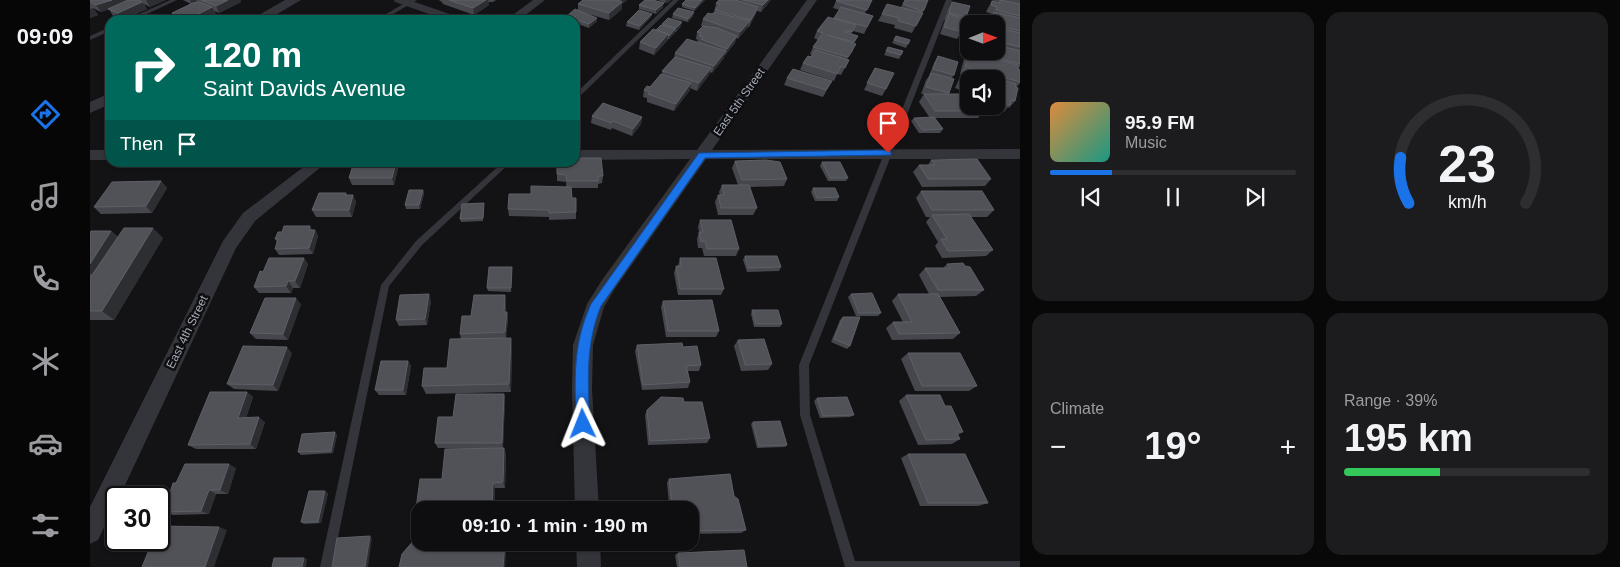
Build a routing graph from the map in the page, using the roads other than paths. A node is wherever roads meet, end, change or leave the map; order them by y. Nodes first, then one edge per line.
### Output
1 (174, 0) edge
2 (295, 0) edge
3 (540, 0) edge
4 (676, 0) edge
5 (812, 0) edge
6 (949, 0) edge
7 (407, 1) edge
8 (140, 15) edge
9 (267, 15) edge
10 (386, 15) edge
11 (444, 15) edge
12 (519, 15) edge
13 (105, 31) edge
14 (90, 38) edge
15 (580, 93) edge
16 (105, 100) edge
17 (90, 108) edge
18 (888, 153) junction
19 (1020, 154) edge
20 (90, 155) edge
21 (105, 155) edge
22 (580, 155) edge
23 (702, 155) junction
24 (314, 167) edge
25 (503, 167) edge
26 (587, 501) edge
27 (90, 532) edge
28 (589, 551) edge
29 (326, 567) edge
30 (590, 567) edge
31 (1020, 567) edge

1 - 8 lane
2 - 9 street
3 - 12 street
4 - 15 lane
5 - 23 street, East 5th Street
6 - 18 lane
7 - 10 lane
7 - 11 street
13 - 14 lane
16 - 17 street
18 - 19 street
18 - 23 street
18 - 31 lane
20 - 21 street
22 - 23 street
23 - 26 street, East 5th Street
24 - 27 street, East 4th Street
25 - 29 lane
28 - 30 street

